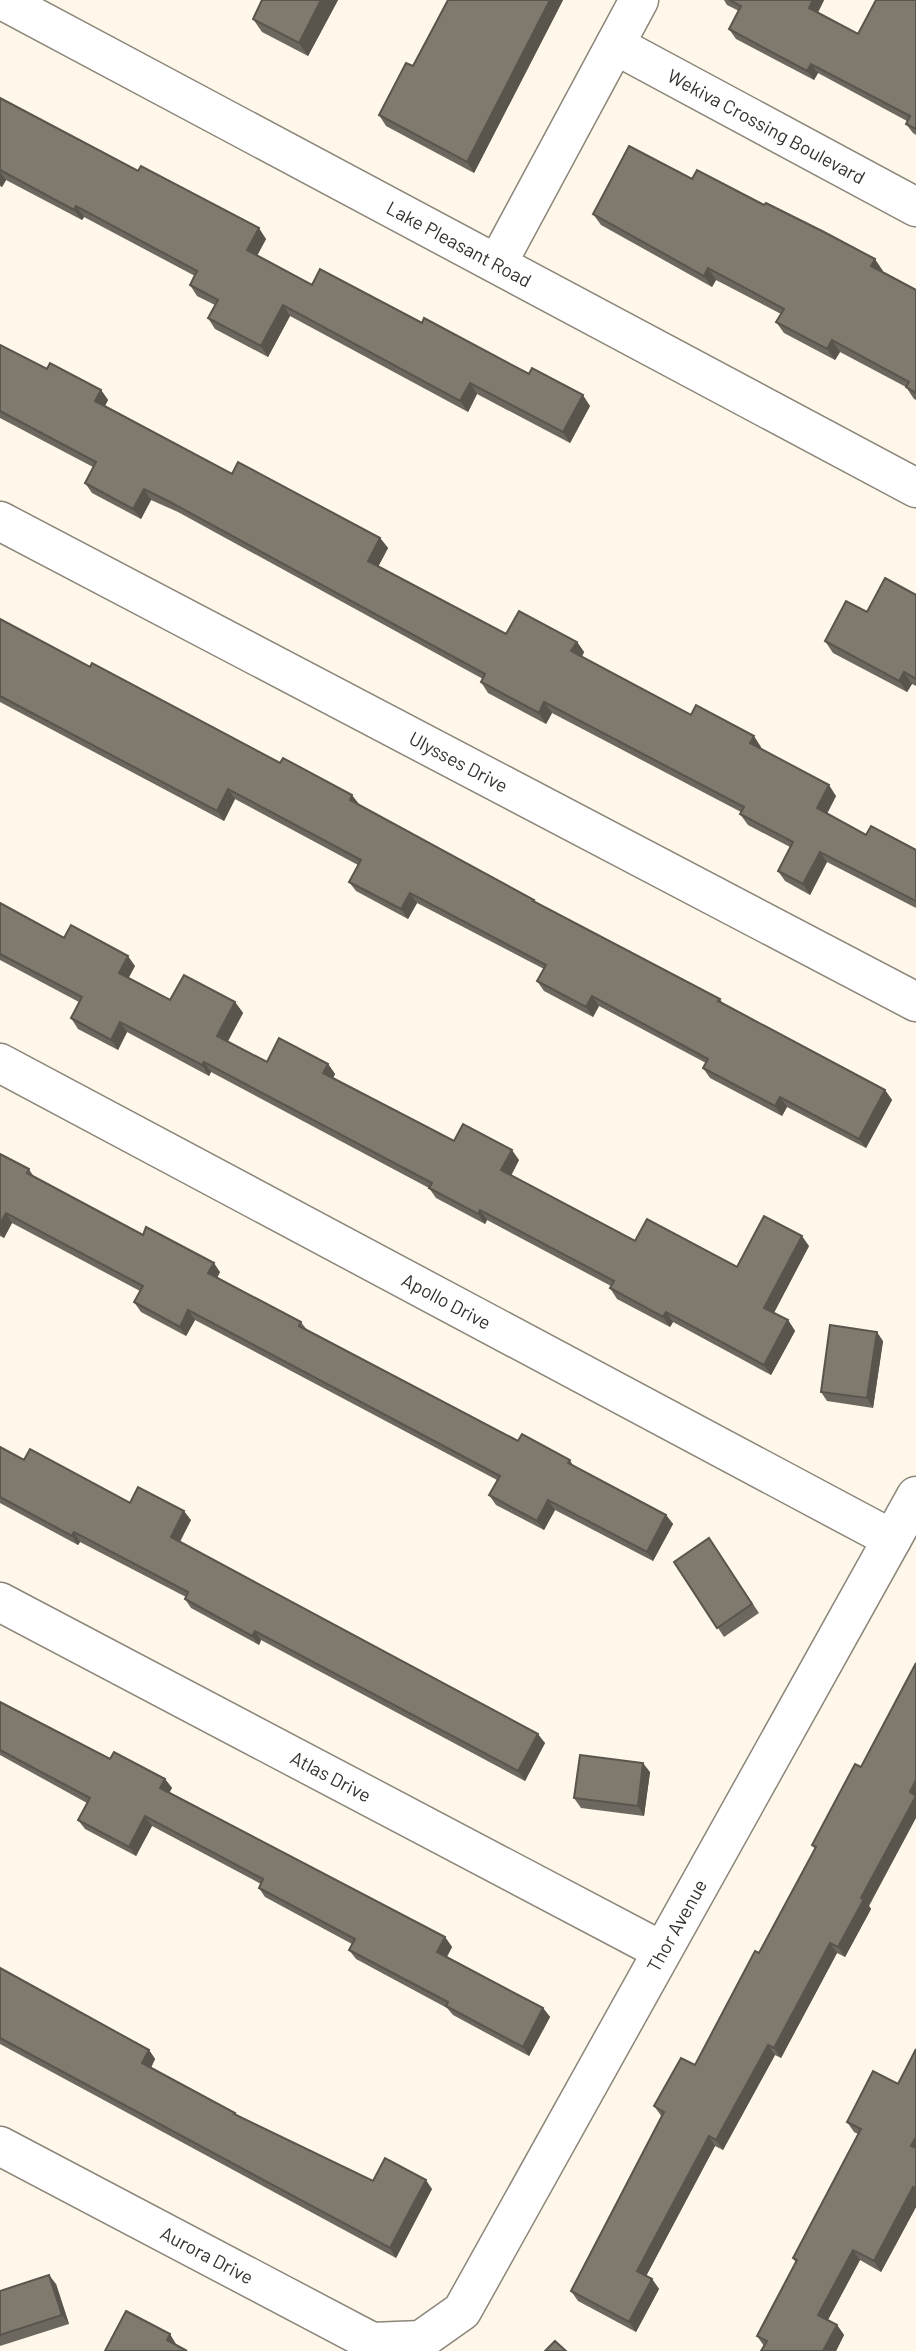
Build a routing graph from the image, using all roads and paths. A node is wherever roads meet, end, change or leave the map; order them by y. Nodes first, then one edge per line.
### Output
1 (2, 0) edge
2 (639, 0) edge
3 (615, 45) junction
4 (916, 207) edge
5 (497, 264) junction
6 (916, 488) edge
7 (0, 522) edge
8 (916, 1002) edge
9 (0, 1063) edge
10 (916, 1496) edge
11 (892, 1539) junction
12 (0, 1602) edge
13 (662, 1951) junction
14 (1, 2148) edge
15 (421, 2340) joint

1 - 5 street, Lake Pleasant Road
2 - 3 street
3 - 4 street, Wekiva Crossing Boulevard
3 - 5 street
5 - 6 street, Lake Pleasant Road
7 - 8 street, Ulysses Drive
9 - 11 street, Apollo Drive
10 - 11 street, Thor Avenue
11 - 13 street, Thor Avenue
12 - 13 street, Atlas Drive
13 - 15 street, Thor Avenue
14 - 15 street, Aurora Drive

